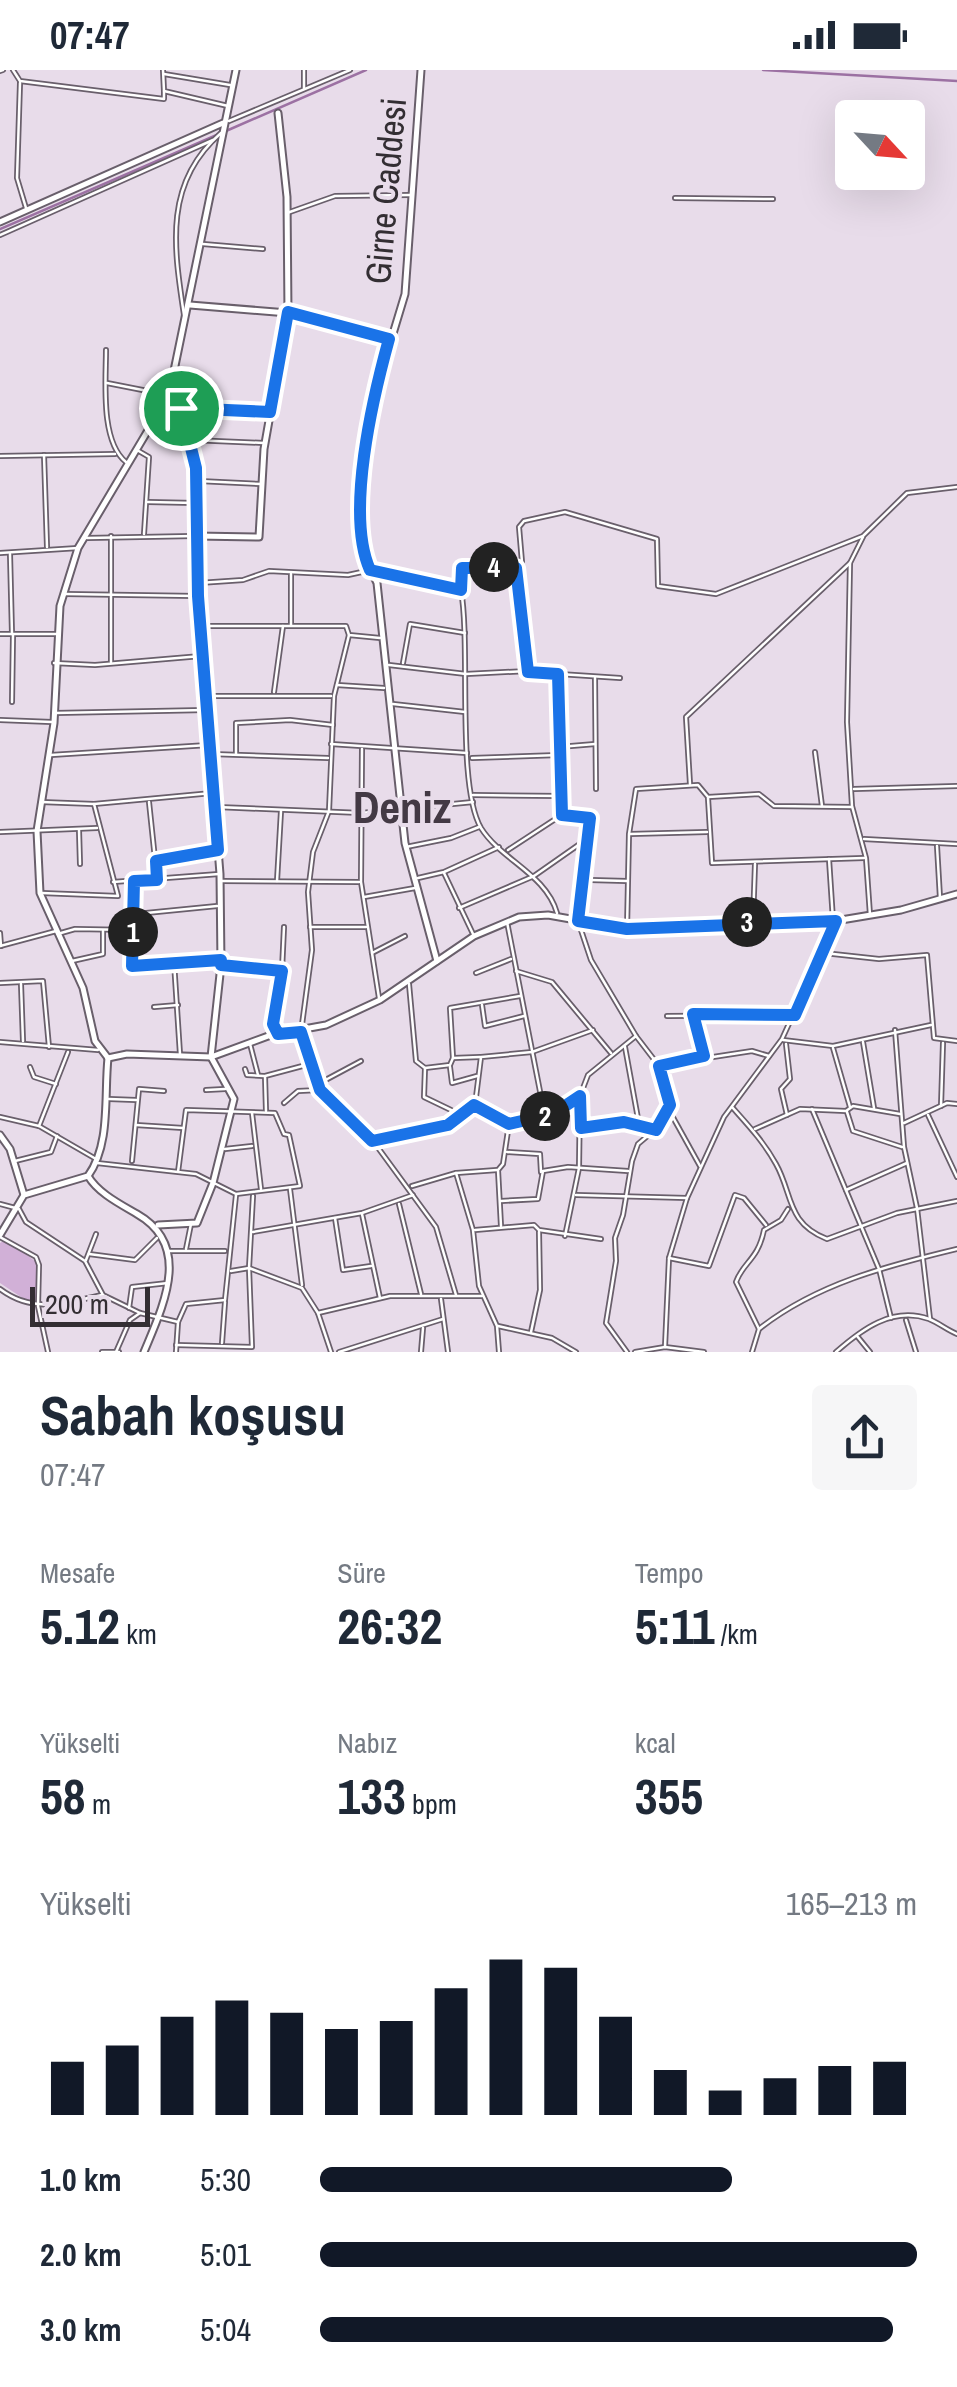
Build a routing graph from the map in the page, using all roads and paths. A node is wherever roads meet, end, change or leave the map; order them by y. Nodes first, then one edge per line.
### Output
1 (13, 70) edge
2 (236, 70) edge
3 (304, 70) edge
4 (350, 70) edge
5 (421, 70) edge
6 (162, 72) edge
7 (20, 81) junction
8 (233, 85) junction
9 (304, 88) junction
10 (164, 91) junction
11 (228, 106) junction
12 (278, 113) dead end
13 (223, 123) junction
14 (222, 132) junction
15 (212, 140) junction
16 (410, 194) junction
17 (675, 198) dead end
18 (773, 199) dead end
19 (27, 210) junction
20 (286, 214) junction
21 (0, 222) edge
22 (0, 236) edge
23 (202, 244) junction
24 (263, 250) dead end
25 (190, 305) junction
26 (288, 312) junction
27 (185, 326) junction
28 (389, 339) junction
29 (106, 350) dead end
30 (106, 382) junction
31 (169, 395) junction
32 (181, 408) junction
33 (270, 412) junction
34 (189, 440) junction
35 (265, 443) junction
36 (134, 449) junction
37 (116, 454) junction
38 (44, 455) junction
39 (0, 456) edge
40 (126, 462) junction
41 (197, 481) junction
42 (263, 484) junction
43 (957, 487) edge
44 (146, 502) junction
45 (196, 503) junction
46 (111, 536) junction
47 (144, 536) junction
48 (196, 536) junction
49 (863, 536) junction
50 (84, 538) junction
51 (48, 547) junction
52 (78, 548) junction
53 (0, 553) edge
54 (10, 554) junction
55 (850, 563) junction
56 (516, 568) junction
57 (370, 570) junction
58 (291, 572) junction
59 (198, 583) junction
60 (461, 590) junction
61 (62, 594) junction
62 (111, 594) junction
63 (198, 596) junction
64 (284, 624) junction
65 (291, 625) junction
66 (201, 626) junction
67 (464, 633) junction
68 (0, 634) edge
69 (13, 634) junction
70 (57, 634) junction
71 (349, 635) junction
72 (380, 638) junction
73 (202, 656) junction
74 (54, 664) junction
75 (111, 664) junction
76 (387, 665) junction
77 (402, 665) junction
78 (528, 672) junction
79 (466, 674) junction
80 (558, 674) junction
81 (595, 678) junction
82 (620, 678) dead end
83 (336, 685) junction
84 (389, 688) junction
85 (274, 694) junction
86 (208, 696) junction
87 (334, 696) junction
88 (12, 702) dead end
89 (392, 704) junction
90 (208, 710) junction
91 (466, 712) junction
92 (54, 714) junction
93 (686, 717) junction
94 (0, 720) edge
95 (54, 722) junction
96 (676, 722) dead end
97 (335, 726) junction
98 (596, 743) junction
99 (209, 744) junction
100 (331, 744) junction
101 (362, 748) junction
102 (559, 748) junction
103 (394, 752) junction
104 (815, 752) dead end
105 (210, 754) junction
106 (236, 754) junction
107 (559, 755) junction
108 (47, 756) junction
109 (469, 756) junction
110 (330, 758) junction
111 (690, 785) junction
112 (957, 786) edge
113 (851, 789) junction
114 (596, 790) dead end
115 (214, 793) junction
116 (473, 795) junction
117 (562, 796) junction
118 (708, 798) junction
119 (148, 800) junction
120 (41, 802) junction
121 (475, 802) junction
122 (94, 804) junction
123 (215, 807) junction
124 (402, 807) junction
125 (852, 807) junction
126 (822, 808) junction
127 (281, 809) junction
128 (329, 811) junction
129 (360, 813) junction
130 (562, 815) junction
131 (480, 826) junction
132 (98, 828) junction
133 (79, 829) junction
134 (37, 831) junction
135 (0, 832) edge
136 (709, 832) junction
137 (629, 834) junction
138 (860, 838) junction
139 (586, 840) junction
140 (937, 844) junction
141 (957, 844) edge
142 (500, 846) junction
143 (406, 847) junction
144 (218, 850) junction
145 (506, 852) junction
146 (866, 858) junction
147 (829, 859) junction
148 (156, 861) junction
149 (755, 862) junction
150 (80, 864) dead end
151 (444, 872) junction
152 (534, 876) junction
153 (220, 878) junction
154 (416, 878) junction
155 (157, 880) junction
156 (590, 880) dead end
157 (134, 881) junction
158 (277, 881) junction
159 (629, 881) junction
160 (114, 882) junction
161 (310, 882) junction
162 (361, 882) junction
163 (416, 888) junction
164 (40, 893) junction
165 (956, 895) edge
166 (362, 897) junction
167 (940, 899) junction
168 (220, 906) junction
169 (459, 908) junction
170 (134, 914) junction
171 (870, 916) junction
172 (558, 917) junction
173 (507, 921) junction
174 (578, 921) junction
175 (835, 921) junction
176 (753, 922) junction
177 (310, 926) junction
178 (284, 927) dead end
179 (368, 927) junction
180 (102, 929) junction
181 (627, 929) junction
182 (134, 930) junction
183 (58, 932) junction
184 (0, 933) edge
185 (406, 936) dead end
186 (474, 936) junction
187 (370, 945) junction
188 (0, 946) edge
189 (359, 950) dead end
190 (824, 953) junction
191 (371, 954) junction
192 (513, 958) junction
193 (72, 961) junction
194 (437, 961) junction
195 (174, 962) junction
196 (221, 962) junction
197 (282, 971) junction
198 (516, 971) junction
199 (476, 972) dead end
200 (409, 982) junction
201 (0, 983) edge
202 (21, 983) junction
203 (522, 996) junction
204 (380, 1000) junction
205 (482, 1004) junction
206 (178, 1005) junction
207 (154, 1007) dead end
208 (693, 1014) junction
209 (795, 1015) junction
210 (526, 1016) junction
211 (666, 1016) dead end
212 (931, 1025) junction
213 (593, 1030) junction
214 (895, 1030) junction
215 (301, 1032) junction
216 (278, 1034) junction
217 (636, 1036) junction
218 (862, 1040) junction
219 (784, 1041) junction
220 (943, 1041) junction
221 (957, 1041) edge
222 (0, 1042) edge
223 (249, 1042) junction
224 (23, 1044) junction
225 (624, 1046) junction
226 (833, 1046) junction
227 (49, 1048) junction
228 (68, 1050) junction
229 (100, 1050) junction
230 (532, 1052) junction
231 (612, 1054) junction
232 (180, 1056) junction
233 (704, 1056) junction
234 (770, 1056) junction
235 (481, 1057) junction
236 (108, 1058) junction
237 (211, 1058) junction
238 (453, 1058) junction
239 (360, 1061) dead end
240 (310, 1064) junction
241 (450, 1065) junction
242 (659, 1066) junction
243 (30, 1067) dead end
244 (425, 1068) junction
245 (246, 1069) dead end
246 (258, 1074) junction
247 (265, 1076) junction
248 (478, 1076) junction
249 (57, 1085) junction
250 (319, 1087) junction
251 (226, 1089) junction
252 (206, 1090) dead end
253 (164, 1091) dead end
254 (580, 1096) junction
255 (105, 1099) junction
256 (137, 1100) junction
257 (284, 1102) dead end
258 (957, 1104) edge
259 (474, 1105) junction
260 (731, 1106) junction
261 (941, 1106) junction
262 (234, 1109) junction
263 (812, 1109) junction
264 (848, 1109) junction
265 (875, 1109) junction
266 (669, 1111) junction
267 (252, 1112) junction
268 (266, 1112) junction
269 (903, 1114) junction
270 (928, 1115) junction
271 (545, 1116) junction
272 (787, 1116) junction
273 (0, 1118) edge
274 (454, 1122) junction
275 (904, 1123) junction
276 (509, 1124) junction
277 (639, 1124) junction
278 (134, 1125) junction
279 (39, 1126) junction
280 (184, 1128) junction
281 (581, 1128) junction
282 (656, 1130) junction
283 (753, 1130) junction
284 (0, 1134) edge
285 (58, 1134) junction
286 (372, 1141) junction
287 (253, 1146) junction
288 (904, 1147) junction
289 (221, 1149) junction
290 (506, 1152) junction
291 (15, 1161) junction
292 (97, 1161) junction
293 (909, 1162) junction
294 (131, 1164) junction
295 (700, 1166) junction
296 (580, 1168) junction
297 (498, 1170) junction
298 (629, 1171) junction
299 (178, 1172) junction
300 (456, 1172) junction
301 (541, 1173) junction
302 (88, 1176) junction
303 (957, 1177) edge
304 (213, 1183) junction
305 (410, 1187) junction
306 (290, 1188) junction
307 (261, 1190) junction
308 (844, 1190) junction
309 (236, 1194) junction
310 (253, 1194) junction
311 (415, 1194) junction
312 (575, 1194) junction
313 (24, 1195) junction
314 (687, 1198) junction
315 (624, 1199) junction
316 (500, 1201) junction
317 (957, 1201) edge
318 (0, 1204) edge
319 (399, 1204) junction
320 (789, 1208) junction
321 (917, 1208) junction
322 (19, 1209) junction
323 (362, 1213) junction
324 (335, 1218) junction
325 (190, 1224) junction
326 (860, 1225) junction
327 (158, 1226) junction
328 (294, 1226) junction
329 (501, 1226) junction
330 (767, 1226) junction
331 (473, 1230) junction
332 (539, 1230) junction
333 (252, 1232) junction
334 (96, 1234) dead end
335 (0, 1236) edge
336 (161, 1236) junction
337 (565, 1236) junction
338 (601, 1240) dead end
339 (957, 1249) edge
340 (166, 1251) junction
341 (186, 1251) junction
342 (228, 1251) junction
343 (90, 1254) junction
344 (924, 1256) junction
345 (669, 1258) junction
346 (85, 1261) junction
347 (372, 1266) junction
348 (248, 1268) junction
349 (879, 1269) junction
350 (229, 1271) junction
351 (169, 1283) junction
352 (302, 1288) junction
353 (0, 1289) edge
354 (103, 1295) junction
355 (421, 1295) junction
356 (456, 1295) junction
357 (482, 1296) junction
358 (380, 1298) junction
359 (441, 1298) junction
360 (225, 1300) junction
361 (38, 1306) junction
362 (129, 1308) junction
363 (318, 1313) junction
364 (140, 1314) junction
365 (158, 1317) junction
366 (906, 1317) junction
367 (442, 1318) junction
368 (890, 1318) junction
369 (930, 1319) junction
370 (178, 1322) junction
371 (423, 1326) junction
372 (497, 1326) junction
373 (758, 1330) junction
374 (531, 1332) junction
375 (856, 1334) junction
376 (957, 1335) edge
377 (176, 1345) junction
378 (222, 1345) junction
379 (665, 1347) junction
380 (680, 1351) edge
381 (48, 1352) edge
382 (102, 1352) edge
383 (117, 1352) edge
384 (144, 1352) edge
385 (176, 1352) edge
386 (332, 1352) edge
387 (339, 1352) edge
388 (421, 1352) edge
389 (448, 1352) edge
390 (499, 1352) edge
391 (576, 1352) edge
392 (627, 1352) edge
393 (635, 1352) edge
394 (704, 1352) edge
395 (751, 1352) edge
396 (836, 1352) edge
397 (870, 1352) edge
398 (916, 1352) edge

1 - 7 street
2 - 8 street
3 - 9 street
4 - 9 street
5 - 16 street, Girne Caddesi
6 - 8 street
6 - 10 street
7 - 10 street
7 - 19 street
8 - 11 street
9 - 13 street
10 - 11 street
11 - 13 street
12 - 20 street
13 - 14 street
13 - 19 street
14 - 15 street
14 - 23 street
15 - 22 street
15 - 27 street
16 - 20 street
16 - 28 street, Girne Caddesi
17 - 18 street
19 - 21 street
20 - 26 street
23 - 24 street
23 - 25 street
25 - 26 street
25 - 27 street
26 - 28 street
26 - 33 street
27 - 31 street
28 - 57 street, Girne Caddesi
29 - 30 street
30 - 31 street
30 - 37 street
31 - 32 street
31 - 36 street
32 - 33 street
32 - 34 street
33 - 35 street
34 - 35 street
34 - 41 street
35 - 42 street
36 - 40 street
36 - 44 street
37 - 38 street
37 - 40 street
38 - 39 street
38 - 51 street
40 - 50 street
41 - 42 street
41 - 45 street
42 - 48 street
43 - 49 street
44 - 45 street
44 - 47 street
45 - 48 street
46 - 47 street
46 - 50 street
46 - 62 street
47 - 48 street
48 - 59 street
49 - 55 street
49 - 56 street
50 - 52 street
51 - 52 street
51 - 54 street
52 - 61 street
53 - 54 street
54 - 69 street
55 - 93 street
55 - 113 street
56 - 60 street
56 - 78 street
57 - 58 street
57 - 60 street
57 - 72 street, Girne Caddesi
58 - 59 street
58 - 65 street
59 - 63 street
60 - 67 street
61 - 62 street
61 - 70 street
62 - 63 street
62 - 75 street
63 - 66 street
64 - 65 street
64 - 66 street
64 - 85 street
65 - 71 street
66 - 73 street
67 - 77 street
67 - 79 street
68 - 69 street
69 - 70 street
69 - 88 street
70 - 74 street
71 - 72 street
71 - 83 street
72 - 76 street, Girne Caddesi
73 - 75 street
73 - 86 street
74 - 75 street
74 - 92 street
76 - 77 street
76 - 84 street, Girne Caddesi
77 - 79 street
78 - 79 street
78 - 80 street
79 - 91 street
80 - 81 street
80 - 102 street
81 - 82 street
81 - 98 street
83 - 84 street
83 - 87 street
84 - 89 street, Girne Caddesi
85 - 86 street
85 - 87 street
86 - 90 street
87 - 97 street
89 - 91 street
89 - 103 street, Girne Caddesi
90 - 92 street
90 - 99 street
91 - 109 street
92 - 95 street
93 - 96 street
93 - 111 street
94 - 95 street
95 - 108 street
97 - 100 street
97 - 106 street
98 - 102 street
98 - 114 street
99 - 105 street
99 - 108 street
100 - 101 street
100 - 110 street
101 - 103 street
101 - 129 street
102 - 107 street
103 - 109 street
103 - 124 street, Girne Caddesi
104 - 126 street
105 - 106 street
105 - 115 street
106 - 110 street
107 - 109 street
107 - 117 street
108 - 120 street
109 - 116 street
110 - 128 street
111 - 118 street
111 - 137 street
112 - 113 street
113 - 125 street
115 - 119 street
115 - 123 street
116 - 117 street
116 - 121 street
117 - 130 street
118 - 126 street
118 - 136 street
119 - 122 street
119 - 148 street
120 - 122 street
120 - 134 street
121 - 124 street
121 - 131 street
122 - 132 street
123 - 127 street
123 - 144 street
124 - 129 street
124 - 143 street, Girne Caddesi
125 - 126 street
125 - 138 street
127 - 128 street
127 - 158 street
128 - 129 street
128 - 161 street
129 - 162 street
130 - 139 street
130 - 145 street
131 - 142 street
131 - 143 street
132 - 133 street
132 - 160 street
133 - 134 street
133 - 150 street
134 - 135 street
134 - 164 street
136 - 137 street
136 - 149 street
137 - 159 street
138 - 140 street
138 - 146 street
139 - 152 street
139 - 174 street
140 - 141 street
140 - 167 street
142 - 145 street
142 - 151 street
143 - 154 street, Girne Caddesi
144 - 148 street
144 - 153 street
145 - 152 street
146 - 147 street
146 - 171 street
147 - 149 street
147 - 175 street
148 - 155 street
149 - 176 street
151 - 154 street
151 - 169 street
152 - 169 street
152 - 172 street
153 - 155 street
153 - 158 street
153 - 168 street
154 - 163 street, Girne Caddesi
155 - 157 street
156 - 159 street
157 - 160 street
157 - 170 street
158 - 161 street
159 - 181 street
160 - 164 street
161 - 162 street
161 - 177 street
162 - 166 street
163 - 166 street
163 - 194 street, Girne Caddesi
164 - 183 street
165 - 167 street
166 - 179 street
167 - 171 street
168 - 170 street
168 - 196 street
169 - 186 street
170 - 182 street
171 - 175 street
172 - 173 street
172 - 174 street
173 - 186 street
173 - 192 street
174 - 181 street
174 - 217 street
175 - 176 street
175 - 190 street
176 - 181 street
177 - 179 street
177 - 215 street
178 - 197 street
179 - 187 street
180 - 182 street
180 - 183 street
180 - 193 street
182 - 195 street
183 - 188 street
183 - 193 street
184 - 188 street
185 - 191 street
186 - 194 street
187 - 189 street
187 - 191 street
190 - 209 street
190 - 212 street
191 - 204 street
192 - 198 street
192 - 199 street
193 - 229 street
194 - 200 street
195 - 196 street
195 - 206 street
196 - 197 street
196 - 237 street
197 - 216 street
198 - 203 street
198 - 213 street
200 - 204 street
200 - 244 street
201 - 202 street
202 - 224 street
202 - 227 street
203 - 205 street
203 - 210 street
204 - 215 street
205 - 210 street
205 - 238 street
206 - 207 street
206 - 232 street
208 - 209 street
208 - 211 street
208 - 233 street
209 - 219 street
210 - 230 street
212 - 214 street
212 - 220 street
213 - 230 street
213 - 231 street
214 - 218 street
214 - 269 street
215 - 216 street
215 - 240 street
216 - 223 street
217 - 225 street
217 - 242 street
218 - 226 street
218 - 265 street
219 - 226 street
219 - 234 street
219 - 272 street
220 - 221 street
220 - 261 street
222 - 224 street
223 - 237 street
223 - 246 street
224 - 227 street
225 - 231 street
225 - 277 street
226 - 264 street
227 - 228 street
228 - 229 street
228 - 249 street
229 - 236 street
230 - 235 street
230 - 271 street
231 - 254 street
232 - 236 street
232 - 237 street
233 - 234 street
233 - 242 street
234 - 260 street
235 - 238 street
235 - 248 street
236 - 255 street
237 - 251 street
238 - 241 street
239 - 250 street
240 - 247 street
240 - 250 street
241 - 244 street
241 - 248 street
242 - 266 street
243 - 249 street
244 - 274 street
245 - 246 street
246 - 247 street
247 - 268 street
248 - 259 street
249 - 279 street
250 - 257 street
250 - 286 street
251 - 252 street
251 - 262 street
253 - 256 street
254 - 271 street
254 - 281 street
255 - 256 street
255 - 292 street
256 - 278 street
258 - 261 street
259 - 274 street
259 - 276 street
260 - 283 street
260 - 295 street
261 - 270 street
262 - 267 street
262 - 280 street
262 - 289 street
263 - 264 street
263 - 272 street
263 - 308 street
264 - 265 street
264 - 288 street
265 - 269 street
266 - 282 street
266 - 295 street
267 - 268 street
267 - 287 street
268 - 306 street
269 - 275 street
270 - 275 street
270 - 303 street
271 - 276 street
272 - 283 street
273 - 279 street
274 - 286 street
275 - 288 street
276 - 290 street
277 - 281 street
277 - 282 street
278 - 280 street
278 - 294 street
279 - 285 street
280 - 299 street
281 - 296 street
282 - 298 street
283 - 320 street
284 - 291 street
285 - 291 street
285 - 292 street
286 - 305 street
287 - 289 street
287 - 307 street
288 - 293 street
289 - 304 street
290 - 297 street
290 - 301 street
291 - 313 street
292 - 294 street
292 - 302 street
293 - 308 street
293 - 321 street
294 - 299 street
295 - 314 street
296 - 298 street
296 - 301 street
296 - 312 street
297 - 300 street
297 - 316 street
298 - 315 street
299 - 304 street
300 - 305 street
300 - 331 street
301 - 316 street
302 - 313 street
302 - 327 street
304 - 309 street
304 - 325 street
305 - 311 street
306 - 307 street
306 - 328 street
307 - 310 street
308 - 326 street
309 - 310 street
309 - 342 street
310 - 333 street
311 - 319 street
311 - 356 street
312 - 315 street
312 - 337 street
313 - 322 street
314 - 315 street
314 - 345 street
315 - 392 street
316 - 329 street
317 - 321 street
318 - 322 street
319 - 323 street
319 - 355 street
320 - 326 street
320 - 330 street
321 - 326 street
321 - 344 street
322 - 335 street
322 - 346 street
323 - 324 street
323 - 347 street
324 - 328 street
324 - 347 street
325 - 327 street
325 - 341 street
326 - 349 street
327 - 336 street
328 - 333 street
328 - 352 street
329 - 331 street
329 - 332 street
330 - 345 street
330 - 373 street
331 - 357 street
332 - 337 street
332 - 374 street
333 - 348 street
334 - 343 street
335 - 361 street
336 - 340 street
336 - 343 street
337 - 338 street
339 - 344 street
340 - 341 street
340 - 351 street
341 - 342 street
342 - 350 street
343 - 346 street
344 - 349 street
344 - 369 street
345 - 379 street
346 - 354 street
347 - 358 street
348 - 350 street
348 - 352 street
348 - 378 street
349 - 368 street
349 - 373 street
350 - 360 street
351 - 362 street
351 - 365 street
352 - 363 street
353 - 361 street
354 - 361 street
354 - 362 street
355 - 358 street
355 - 359 street
356 - 357 street
356 - 359 street
357 - 372 street
358 - 363 street
359 - 367 street
360 - 370 street
360 - 378 street
361 - 381 street
362 - 364 street
363 - 386 street
364 - 365 street
364 - 383 street
365 - 370 street
365 - 384 street
366 - 368 street
366 - 369 street
366 - 398 street
367 - 371 street
367 - 389 street
368 - 375 street
369 - 376 street
370 - 377 street
371 - 387 street
371 - 388 street
372 - 374 street
372 - 390 street
373 - 395 street
374 - 391 street
375 - 396 street
375 - 397 street
377 - 378 street
377 - 385 street
379 - 380 street
379 - 393 street
380 - 394 street
382 - 383 street

